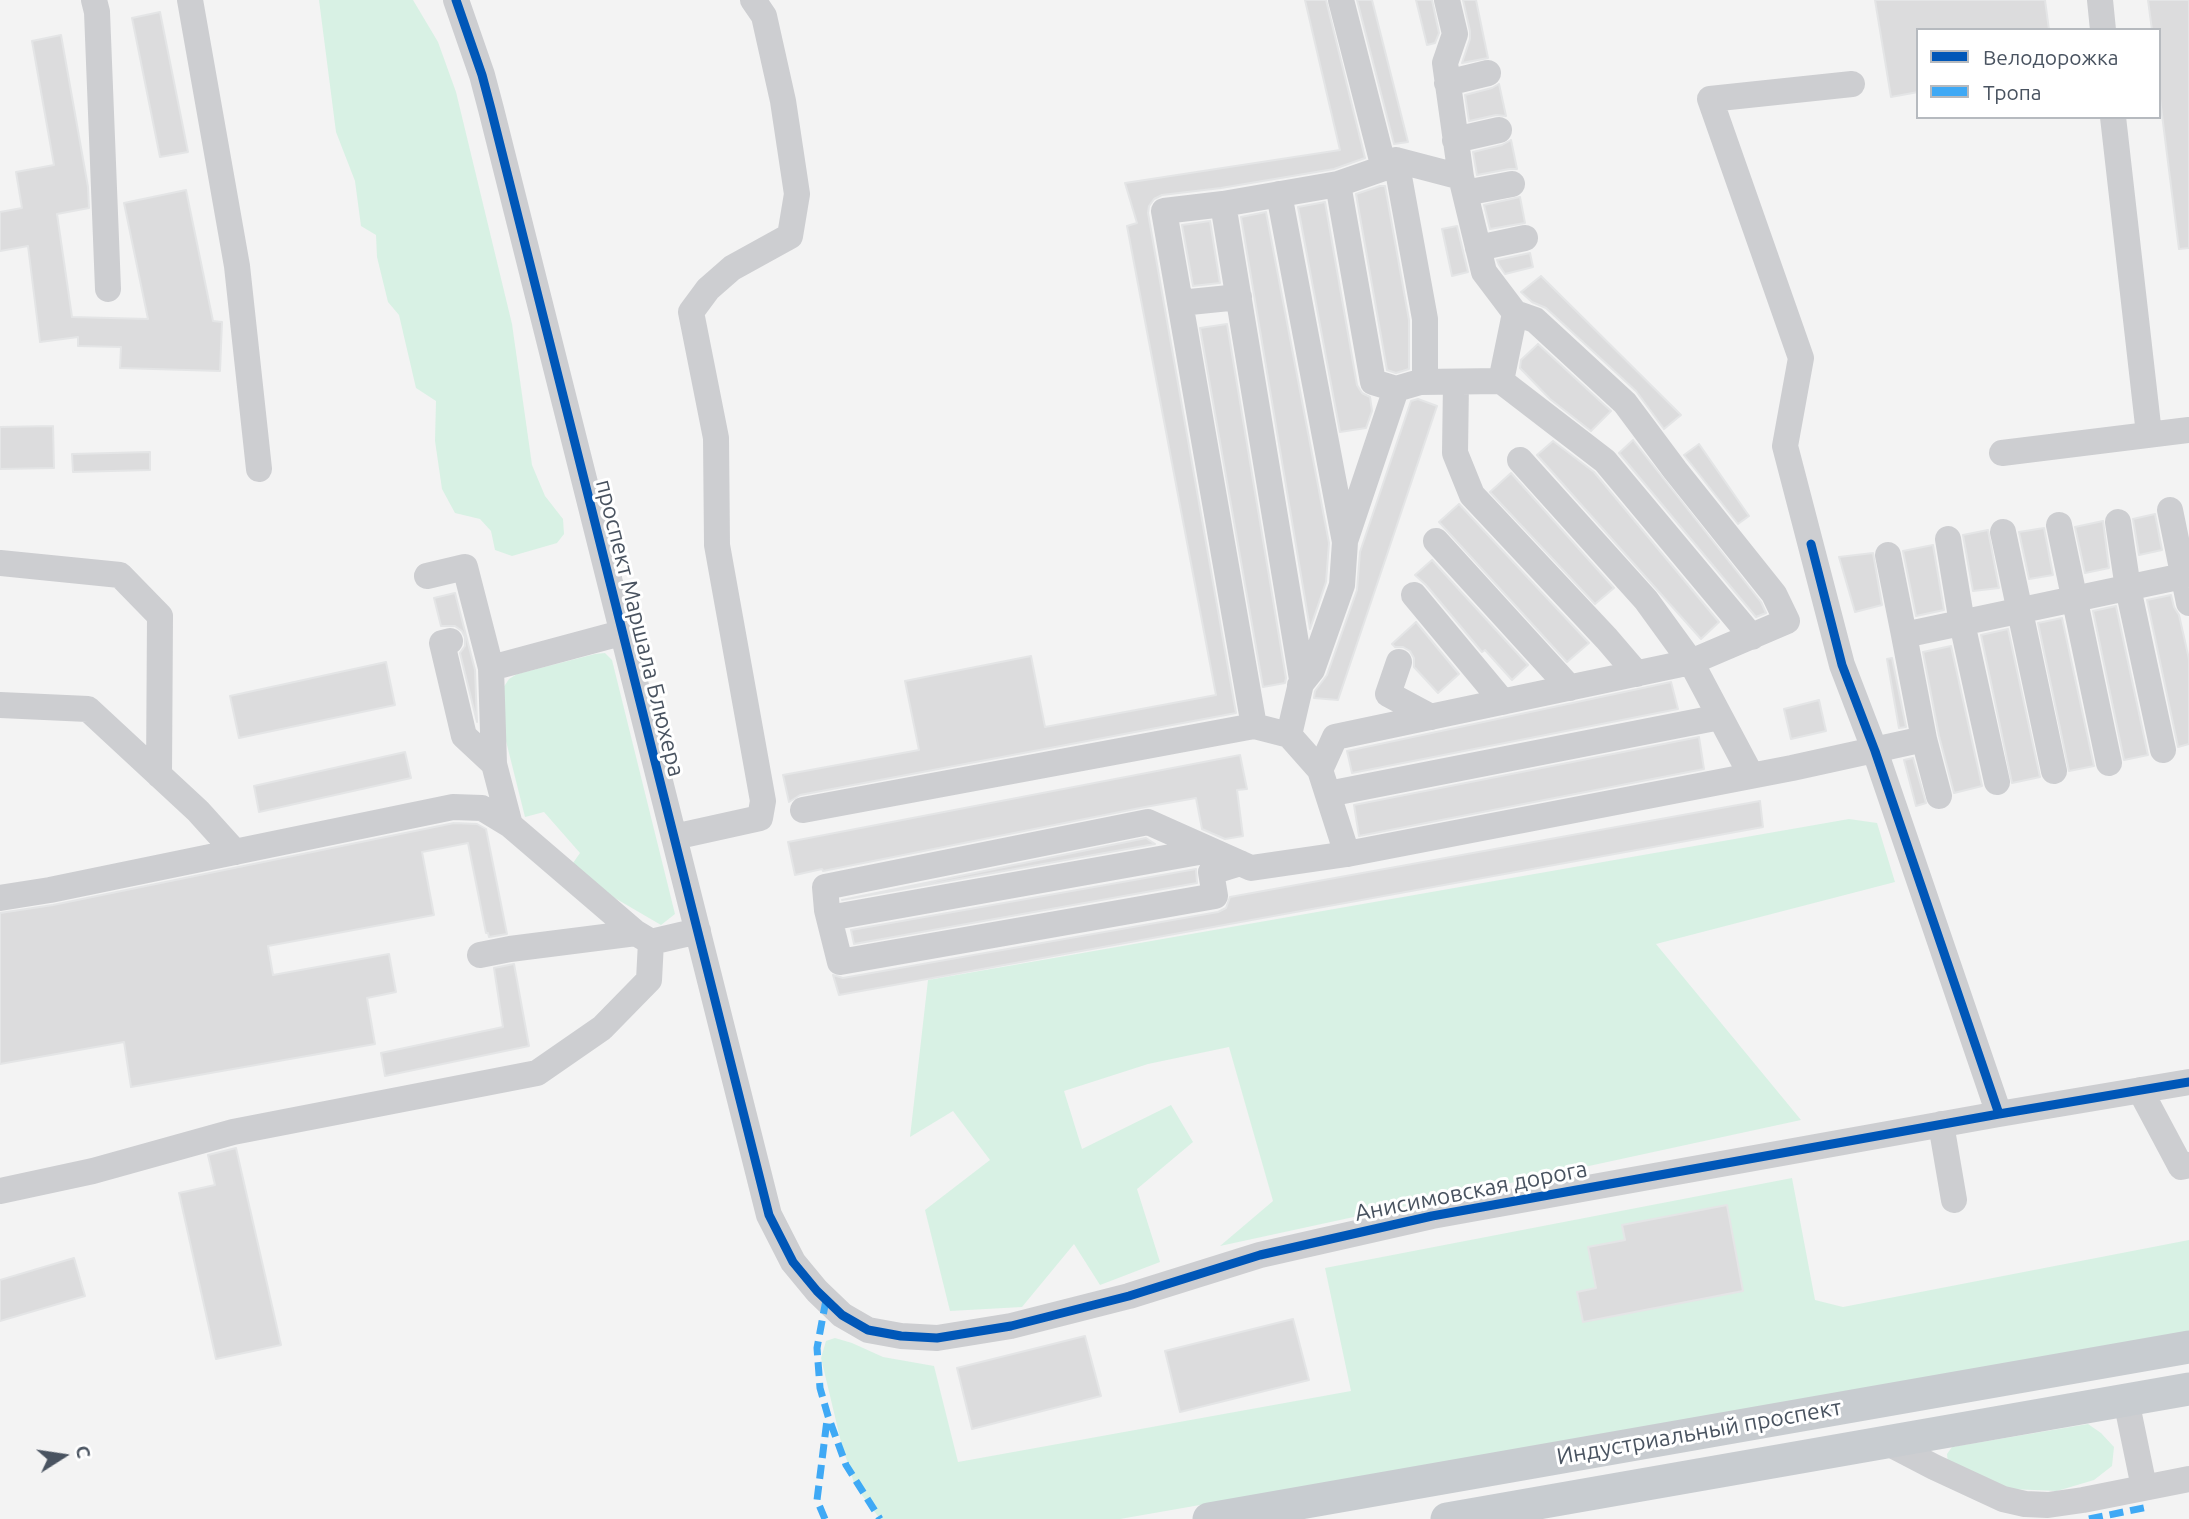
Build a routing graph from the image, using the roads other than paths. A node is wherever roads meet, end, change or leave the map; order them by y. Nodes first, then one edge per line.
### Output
1 (94, 0) edge
2 (190, 0) edge
3 (456, 0) edge
4 (753, 0) edge
5 (1341, 0) edge
6 (1447, 0) edge
7 (2100, 0) edge
8 (2103, 28) edge
9 (1488, 73) dead end
10 (1447, 83) junction
11 (1852, 83) dead end
12 (2113, 119) edge
13 (1499, 130) dead end
14 (1455, 140) junction
15 (1390, 164) junction
16 (1338, 184) junction
17 (1512, 184) dead end
18 (1463, 185) junction
19 (1279, 194) junction
20 (1223, 204) junction
21 (1525, 238) dead end
22 (1478, 248) junction
23 (108, 289) dead end
24 (1238, 297) junction
25 (1180, 303) junction
26 (1515, 313) junction
27 (1501, 381) junction
28 (1425, 382) junction
29 (1456, 382) junction
30 (1396, 390) junction
31 (2189, 430) edge
32 (2149, 435) junction
33 (2002, 453) dead end
34 (1520, 460) dead end
35 (259, 469) dead end
36 (2170, 510) dead end
37 (2118, 522) dead end
38 (2059, 525) dead end
39 (2003, 532) dead end
40 (1948, 539) dead end
41 (1345, 540) junction
42 (1436, 541) dead end
43 (1888, 555) dead end
44 (0, 563) edge
45 (426, 576) dead end
46 (2183, 576) junction
47 (2129, 588) junction
48 (1414, 595) dead end
49 (2075, 599) junction
50 (2189, 603) edge
51 (2019, 611) junction
52 (1962, 623) junction
53 (621, 633) junction
54 (1904, 635) junction
55 (467, 637) junction
56 (1752, 637) junction
57 (1399, 662) dead end
58 (1691, 662) junction
59 (491, 668) junction
60 (1637, 674) junction
61 (1300, 685) junction
62 (1570, 688) junction
63 (1503, 702) junction
64 (0, 705) edge
65 (1431, 717) junction
66 (1720, 717) junction
67 (1254, 726) junction
68 (1289, 735) junction
69 (1924, 739) junction
70 (2163, 750) dead end
71 (1875, 751) junction
72 (2109, 763) dead end
73 (494, 764) junction
74 (2054, 771) dead end
75 (159, 775) junction
76 (1751, 775) junction
77 (1324, 782) junction
78 (1997, 782) dead end
79 (1940, 796) dead end
80 (803, 810) dead end
81 (510, 825) junction
82 (674, 837) junction
83 (1210, 850) junction
84 (235, 852) junction
85 (1347, 854) junction
86 (1240, 863) junction
87 (0, 898) edge
88 (829, 918) junction
89 (698, 931) junction
90 (644, 937) junction
91 (480, 955) dead end
92 (2189, 1082) edge
93 (2140, 1090) junction
94 (1999, 1114) junction
95 (1941, 1124) junction
96 (2189, 1165) edge
97 (0, 1191) edge
98 (1954, 1200) dead end
99 (793, 1262) joint
100 (2189, 1347) edge
101 (2189, 1389) edge
102 (2126, 1400) junction
103 (1886, 1442) junction
104 (2189, 1479) edge
105 (2144, 1488) junction
106 (1209, 1519) edge
107 (1447, 1519) edge

1 - 23 street
2 - 35 street
3 - 53 street, проспект Маршала Блюхера
4 - 82 street
5 - 15 street
6 - 10 street
7 - 8 street
9 - 10 street
10 - 14 street
11 - 71 street
12 - 32 street
13 - 14 street
14 - 18 street
15 - 16 street
15 - 18 street
15 - 28 street
16 - 19 street
16 - 30 street
17 - 18 street
18 - 22 street
19 - 20 street
19 - 41 street
20 - 24 street
20 - 25 street
21 - 22 street
22 - 26 street
24 - 25 street
24 - 61 street
25 - 67 street
26 - 27 street
26 - 56 street
27 - 29 street
27 - 56 street
28 - 29 street
28 - 30 street
29 - 60 street
30 - 41 street
31 - 32 street
32 - 33 street
34 - 58 street
36 - 46 street
37 - 47 street
38 - 49 street
39 - 51 street
40 - 52 street
41 - 61 street
42 - 62 street
43 - 54 street
44 - 75 street
45 - 55 street
46 - 47 street
46 - 50 street
47 - 49 street
47 - 70 street
48 - 63 street
49 - 51 street
49 - 72 street
51 - 52 street
51 - 74 street
52 - 54 street
52 - 78 street
53 - 59 street
53 - 82 street, проспект Маршала Блюхера
54 - 69 street
55 - 59 street
55 - 73 street
56 - 58 street
57 - 65 street
58 - 60 street
58 - 66 street
59 - 73 street
60 - 62 street
61 - 68 street
62 - 63 street
63 - 65 street
64 - 75 street
65 - 77 street
66 - 76 street
66 - 77 street
67 - 68 street
67 - 80 street
68 - 77 street
69 - 71 street
69 - 79 street
71 - 76 street
71 - 94 street
73 - 81 street
75 - 84 street
76 - 85 street
77 - 85 street
81 - 84 street
81 - 90 street
82 - 89 street, проспект Маршала Блюхера
83 - 86 street
83 - 88 street
83 - 88 street
84 - 87 street
85 - 86 street
86 - 88 street
89 - 90 street
89 - 99 street, проспект Маршала Блюхера
90 - 91 street
90 - 97 street
92 - 93 street, Анисимовская дорога
93 - 94 street, Анисимовская дорога
93 - 96 street
94 - 95 street, Анисимовская дорога
95 - 98 street
95 - 99 street, Анисимовская дорога
100 - 106 main road, Индустриальный проспект
101 - 102 main road, Индустриальный проспект
102 - 103 main road, Индустриальный проспект
102 - 105 street
103 - 105 street
103 - 107 main road, Индустриальный проспект
104 - 105 street

